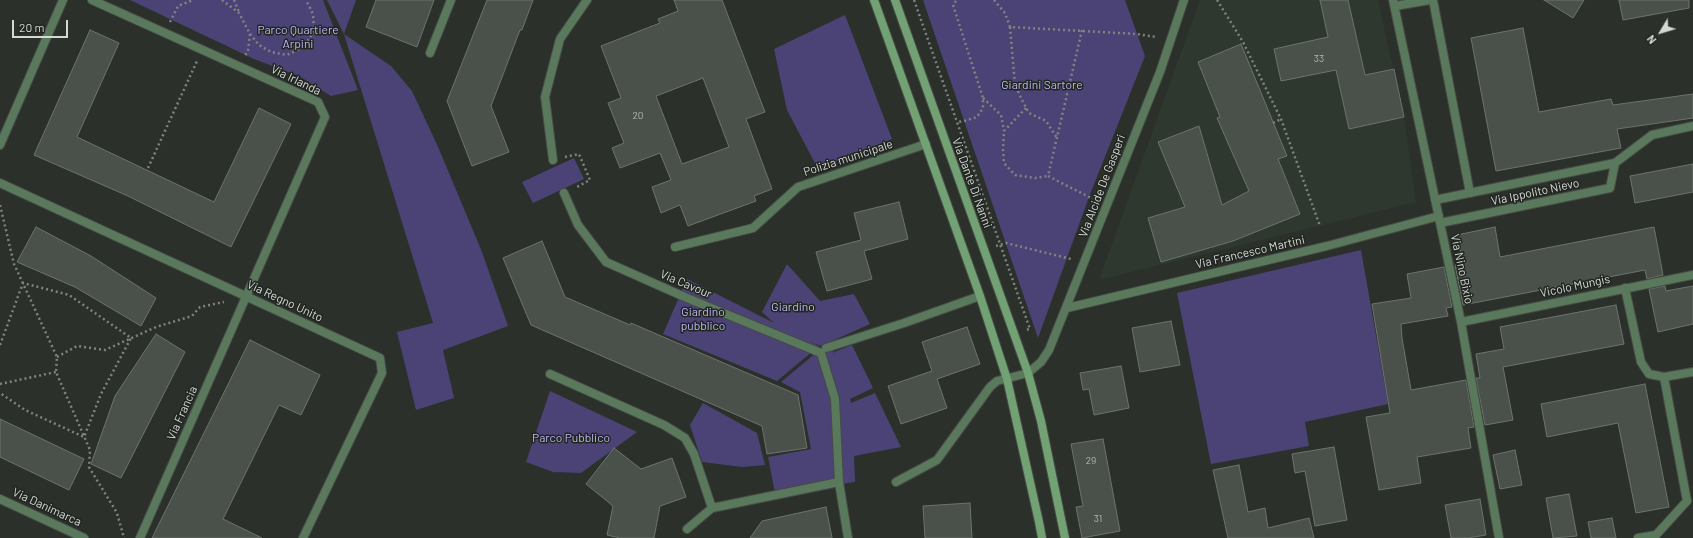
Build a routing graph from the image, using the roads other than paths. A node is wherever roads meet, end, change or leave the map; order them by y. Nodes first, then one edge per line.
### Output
1 (63, 0) edge
2 (92, 0) edge
3 (451, 0) edge
4 (587, 0) edge
5 (874, 0) edge
6 (895, 0) edge
7 (1184, 0) edge
8 (1430, 0) edge
9 (1434, 0) edge
10 (1394, 3) edge
11 (430, 52) dead end
12 (1693, 126) edge
13 (926, 144) junction
14 (0, 145) edge
15 (553, 160) road end
16 (1615, 163) junction
17 (0, 183) edge
18 (564, 193) road end
19 (1470, 193) junction
20 (1435, 200) junction
21 (1439, 220) junction
22 (675, 247) dead end
23 (1693, 275) edge
24 (1624, 288) junction
25 (980, 296) junction
26 (246, 297) junction
27 (1067, 308) junction
28 (1461, 324) junction
29 (826, 348) dead end
30 (1693, 372) edge
31 (1028, 373) junction
32 (550, 374) dead end
33 (1664, 377) junction
34 (1007, 378) junction
35 (839, 482) junction
36 (896, 482) dead end
37 (0, 499) edge
38 (1690, 500) edge
39 (712, 508) junction
40 (687, 529) dead end
41 (84, 538) edge
42 (140, 538) edge
43 (304, 538) edge
44 (848, 538) edge
45 (1042, 538) edge
46 (1065, 538) edge
47 (1499, 538) edge
48 (1638, 538) edge

1 - 14 street
2 - 26 street, Via Irlanda
3 - 11 street
4 - 15 street
5 - 13 street
6 - 31 street, Via Dante Di Nanni
7 - 27 street, Via Alcide De Gasperi
8 - 10 street, Via Nino Bixio
9 - 19 street
10 - 20 street, Via Nino Bixio
12 - 16 street, Via Ippolito Nievo
13 - 22 street, Polizia municipale
13 - 25 street
16 - 19 street, Via Ippolito Nievo
16 - 21 street, Via Ippolito Nievo
17 - 26 street, Via Regno Unito
18 - 35 street, Via Cavour
19 - 20 street, Via Ippolito Nievo
20 - 21 street, Via Nino Bixio
21 - 27 street, Via Francesco Martini
21 - 28 street, Via Nino Bixio
23 - 24 street, Vicolo Mungis
24 - 28 street, Vicolo Mungis
24 - 33 street
25 - 29 street
25 - 34 street
26 - 42 street, Via Francia
26 - 43 street, Via Regno Unito
27 - 31 street, Via Alcide De Gasperi
28 - 47 street, Via Nino Bixio
30 - 33 street
31 - 34 street
31 - 46 street, Via Dante Di Nanni
32 - 39 street
33 - 38 street
34 - 36 street
34 - 45 street
35 - 39 street
35 - 44 street, Via Cavour
37 - 41 street, Via Danimarca
38 - 48 street
39 - 40 street

